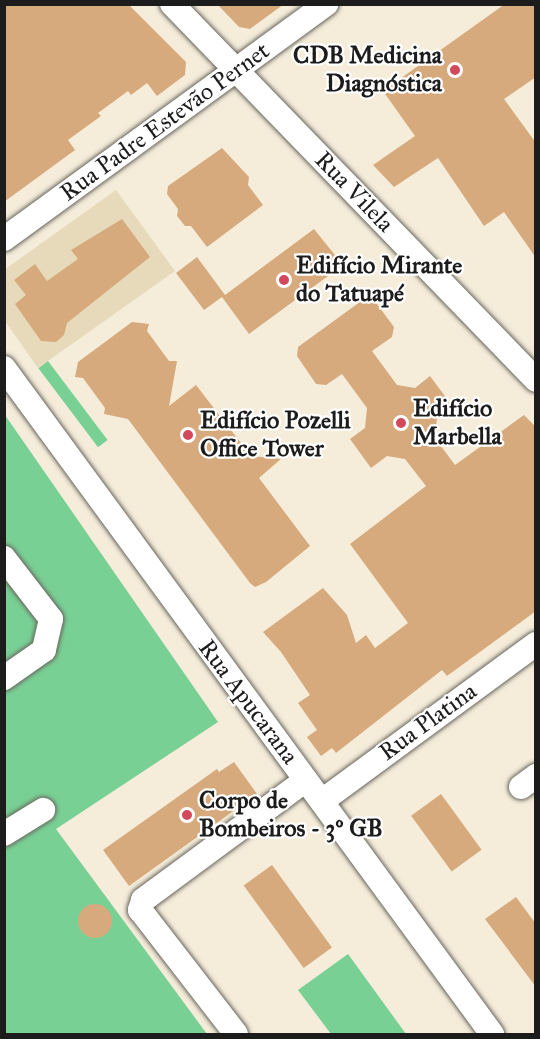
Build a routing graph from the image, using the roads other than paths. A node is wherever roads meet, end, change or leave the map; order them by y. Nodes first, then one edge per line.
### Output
1 (172, 4) edge
2 (326, 4) edge
3 (236, 70) junction
4 (4, 239) edge
5 (4, 368) edge
6 (536, 380) edge
7 (4, 558) edge
8 (536, 644) edge
9 (4, 678) edge
10 (306, 780) junction
11 (321, 801) junction
12 (43, 810) dead end
13 (4, 834) edge
14 (236, 1035) edge
15 (492, 1035) edge

1 - 3 street, Rua Vilela
2 - 3 street, Rua Padre Estevão Pernet
3 - 4 street, Rua Padre Estevão Pernet
3 - 6 street, Rua Vilela
5 - 10 street, Rua Apucarana
7 - 9 street
8 - 11 street, Rua Platina
10 - 11 street, Rua Apucarana
10 - 14 street
11 - 15 street, Rua Apucarana
12 - 13 street

